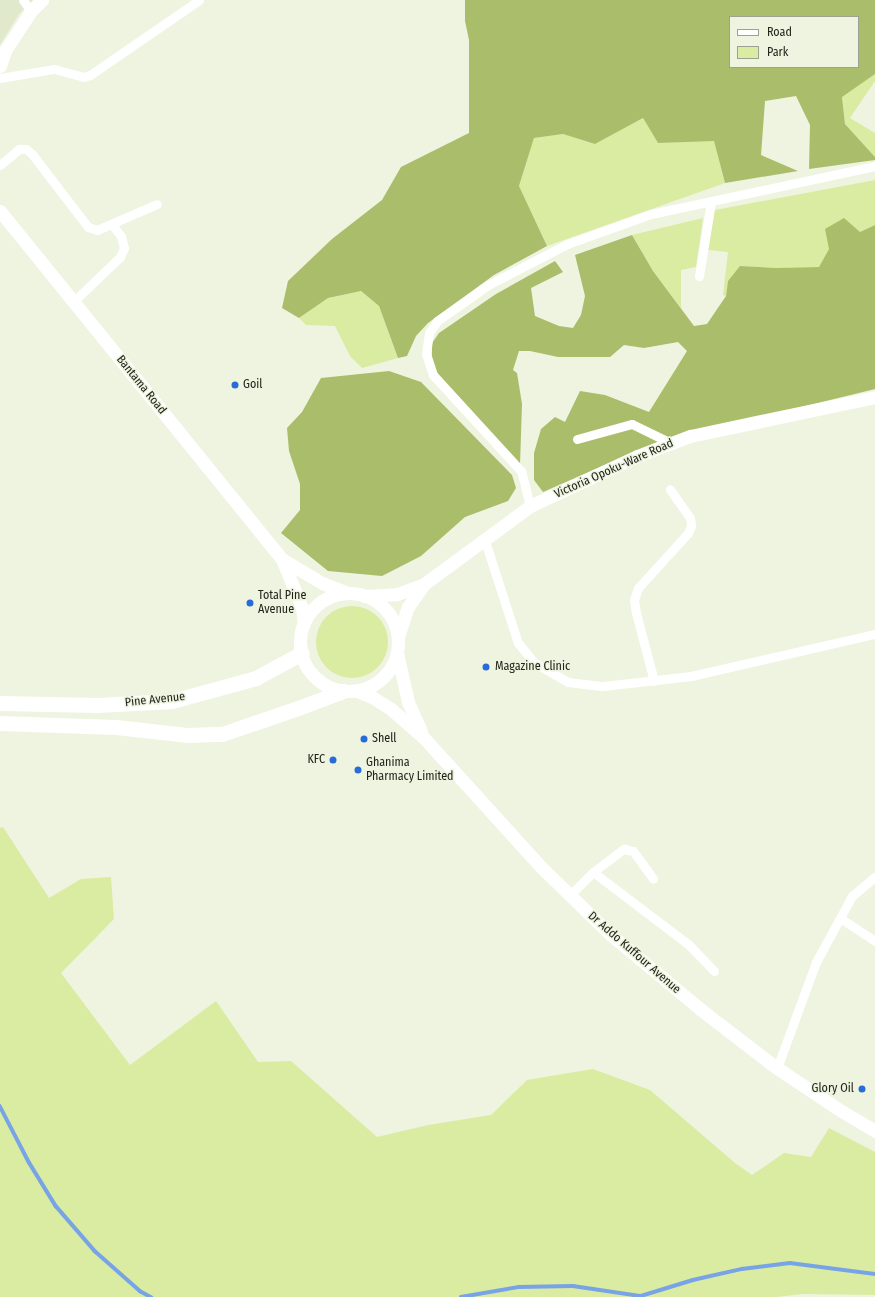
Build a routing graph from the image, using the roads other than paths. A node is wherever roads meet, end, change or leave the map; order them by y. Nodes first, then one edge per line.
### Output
1 (23, 0) edge
2 (42, 0) edge
3 (199, 0) edge
4 (31, 11) junction
5 (0, 66) edge
6 (0, 78) edge
7 (0, 165) edge
8 (875, 166) edge
9 (711, 201) junction
10 (157, 204) dead end
11 (0, 211) edge
12 (112, 225) junction
13 (699, 276) dead end
14 (73, 302) junction
15 (875, 397) edge
16 (578, 439) dead end
17 (671, 443) junction
18 (670, 489) dead end
19 (530, 506) junction
20 (485, 541) junction
21 (282, 559) junction
22 (424, 584) junction
23 (350, 594) junction
24 (364, 596) junction
25 (304, 624) junction
26 (875, 634) edge
27 (397, 638) junction
28 (396, 652) junction
29 (302, 653) junction
30 (654, 681) junction
31 (350, 691) junction
32 (0, 704) edge
33 (0, 723) edge
34 (424, 738) junction
35 (593, 872) junction
36 (875, 877) edge
37 (653, 879) dead end
38 (569, 896) junction
39 (840, 918) junction
40 (875, 941) edge
41 (714, 971) dead end
42 (777, 1068) junction
43 (875, 1131) edge

1 - 4 street
2 - 4 main road
3 - 6 street
4 - 5 main road
7 - 12 street
8 - 9 street
9 - 13 street
9 - 19 street
10 - 12 street
11 - 14 main road, Bantama Road
12 - 14 street
14 - 21 main road, Bantama Road
15 - 17 main road, Victoria Opoku-Ware Road
16 - 17 street
17 - 19 main road, Victoria Opoku-Ware Road
18 - 30 street
19 - 20 main road, Victoria Opoku-Ware Road
20 - 22 main road, Victoria Opoku-Ware Road
20 - 30 street
21 - 23 main road
21 - 25 main road
22 - 24 main road
22 - 27 main road
23 - 24 main road
23 - 25 main road
24 - 27 main road
25 - 29 main road
26 - 30 street
27 - 28 main road
28 - 31 main road
28 - 34 main road
29 - 31 main road
29 - 32 main road, Pine Avenue
31 - 33 main road
31 - 34 main road
34 - 38 main road, Dr Addo Kuffour Avenue
35 - 37 street
35 - 38 street
35 - 41 street
36 - 39 street
38 - 42 main road, Dr Addo Kuffour Avenue
39 - 40 street
39 - 42 street
42 - 43 main road, Dr Addo Kuffour Avenue

